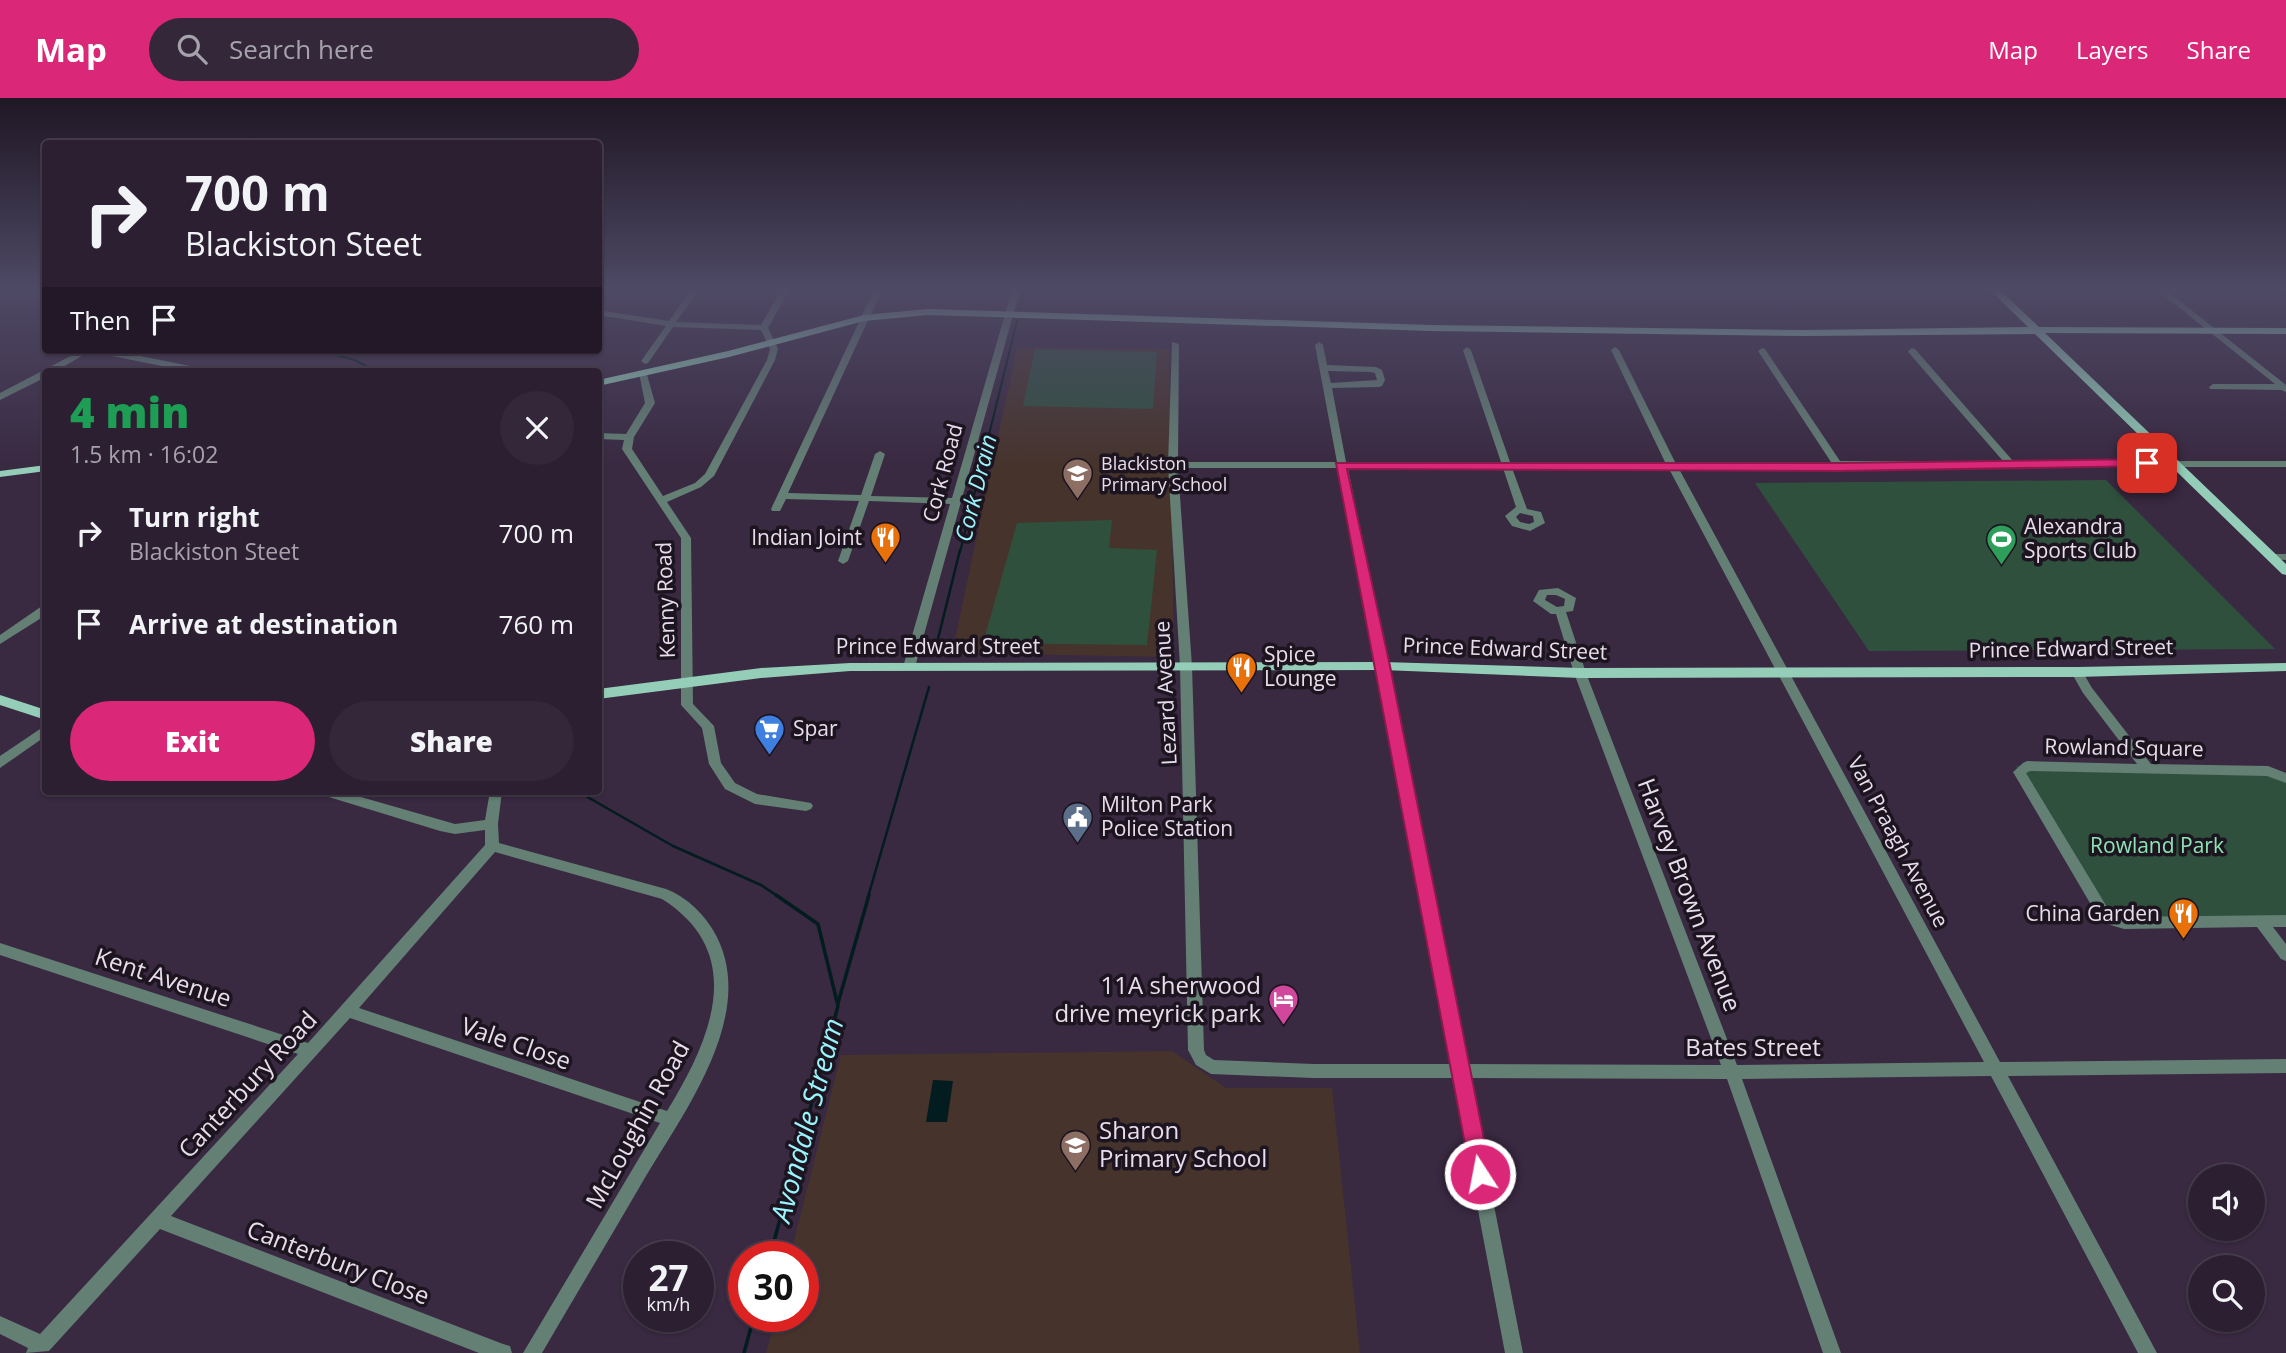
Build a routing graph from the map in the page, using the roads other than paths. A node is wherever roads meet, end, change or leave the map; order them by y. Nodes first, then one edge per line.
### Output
1 (654, 349) edge
2 (751, 349) edge
3 (771, 349) edge
4 (850, 349) edge
5 (999, 349) edge
6 (1175, 349) edge
7 (1320, 349) edge
8 (2055, 349) edge
9 (2234, 349) edge
10 (1467, 350) dead end
11 (1615, 350) dead end
12 (1762, 351) dead end
13 (1912, 351) dead end
14 (81, 354) edge
15 (117, 354) edge
16 (645, 361) dead end
17 (163, 363) junction
18 (54, 368) edge
19 (154, 368) edge
20 (186, 368) edge
21 (1323, 368) junction
22 (643, 373) junction
23 (42, 375) edge
24 (602, 382) edge
25 (1325, 386) junction
26 (2213, 387) dead end
27 (2285, 388) edge
28 (1, 396) edge
29 (602, 436) edge
30 (629, 437) junction
31 (880, 454) dead end
32 (2174, 463) junction
33 (2286, 464) edge
34 (1173, 465) junction
35 (1340, 465) junction
36 (2011, 465) junction
37 (1504, 466) junction
38 (1672, 466) junction
39 (1839, 467) junction
40 (42, 469) edge
41 (0, 474) edge
42 (782, 496) junction
43 (865, 498) junction
44 (661, 501) junction
45 (956, 501) junction
46 (776, 509) dead end
47 (1522, 510) dead end
48 (2272, 557) junction
49 (2286, 557) edge
50 (843, 561) dead end
51 (2286, 571) edge
52 (1560, 611) dead end
53 (42, 612) edge
54 (0, 640) edge
55 (1186, 666) junction
56 (1383, 666) junction
57 (909, 667) junction
58 (2286, 667) edge
59 (1783, 672) junction
60 (2077, 672) junction
61 (1580, 673) junction
62 (687, 683) junction
63 (602, 694) edge
64 (0, 700) edge
65 (42, 714) edge
66 (42, 732) edge
67 (0, 763) edge
68 (2149, 770) junction
69 (2286, 778) edge
70 (337, 795) edge
71 (495, 795) edge
72 (806, 806) dead end
73 (491, 824) junction
74 (492, 846) junction
75 (2260, 920) junction
76 (2286, 921) edge
77 (0, 949) edge
78 (2286, 955) edge
79 (347, 1011) junction
80 (311, 1051) junction
81 (2286, 1066) edge
82 (1995, 1068) junction
83 (1221, 1069) joint
84 (1460, 1071) junction
85 (1732, 1072) junction
86 (669, 1119) junction
87 (156, 1219) junction
88 (0, 1325) edge
89 (39, 1349) edge
90 (503, 1353) edge
91 (532, 1353) edge
92 (1514, 1353) edge
93 (1832, 1353) edge
94 (2148, 1353) edge

1 - 16 street
2 - 22 main road
3 - 44 street
4 - 42 street
5 - 45 street, Cork Road
6 - 34 street, Lezard Avenue
7 - 21 street
8 - 32 main road
9 - 27 street
10 - 37 street
11 - 38 street, Van Praagh Avenue
12 - 39 street
13 - 36 street
14 - 18 street
15 - 17 street
17 - 19 street
17 - 20 street
21 - 25 street
21 - 25 street
22 - 24 main road
22 - 30 street
23 - 28 street
25 - 35 street
26 - 27 street
29 - 30 street
30 - 44 street, Kenny Road
31 - 43 street
32 - 33 street
32 - 36 street
32 - 48 main road
34 - 35 street
34 - 55 street, Lezard Avenue
35 - 37 street
35 - 56 street
36 - 39 street
37 - 38 street
37 - 47 street
38 - 39 street
38 - 59 street, Van Praagh Avenue
40 - 41 main road
42 - 43 street
42 - 46 street
43 - 45 street
43 - 50 street
44 - 62 street, Kenny Road
45 - 57 street, Cork Road
48 - 49 street
48 - 51 main road
52 - 61 street, Harvey Brown Avenue
53 - 54 street
55 - 56 main road, Prince Edward Street
55 - 57 main road, Prince Edward Street
55 - 83 street, Lezard Avenue
56 - 61 main road, Prince Edward Street
56 - 84 street
57 - 62 main road, Prince Edward Street
58 - 60 main road, Prince Edward Street
59 - 60 main road, Prince Edward Street
59 - 61 main road, Prince Edward Street
59 - 82 street, Van Praagh Avenue
60 - 68 street
61 - 85 street, Harvey Brown Avenue
62 - 63 main road, Prince Edward Street
62 - 72 street, Kenny Road
64 - 65 main road
66 - 67 street
68 - 69 street, Rowland Square
68 - 75 street, Rowland Square
70 - 73 street
71 - 73 street
73 - 74 street
74 - 79 street, Canterbury Road
74 - 86 street, McLoughin Road
75 - 76 street, Rowland Square
75 - 78 street
77 - 80 street, Kent Avenue
79 - 80 street, Canterbury Road
79 - 86 street, Vale Close
80 - 87 street, Canterbury Road
81 - 82 street, Bates Street
82 - 85 street, Bates Street
82 - 94 street, Van Praagh Avenue
83 - 84 street, Bates Street
84 - 85 street, Bates Street
84 - 92 street
85 - 93 street, Harvey Brown Avenue
86 - 91 street, McLoughin Road
87 - 89 street, Canterbury Road
87 - 90 street, Canterbury Close
88 - 89 street

